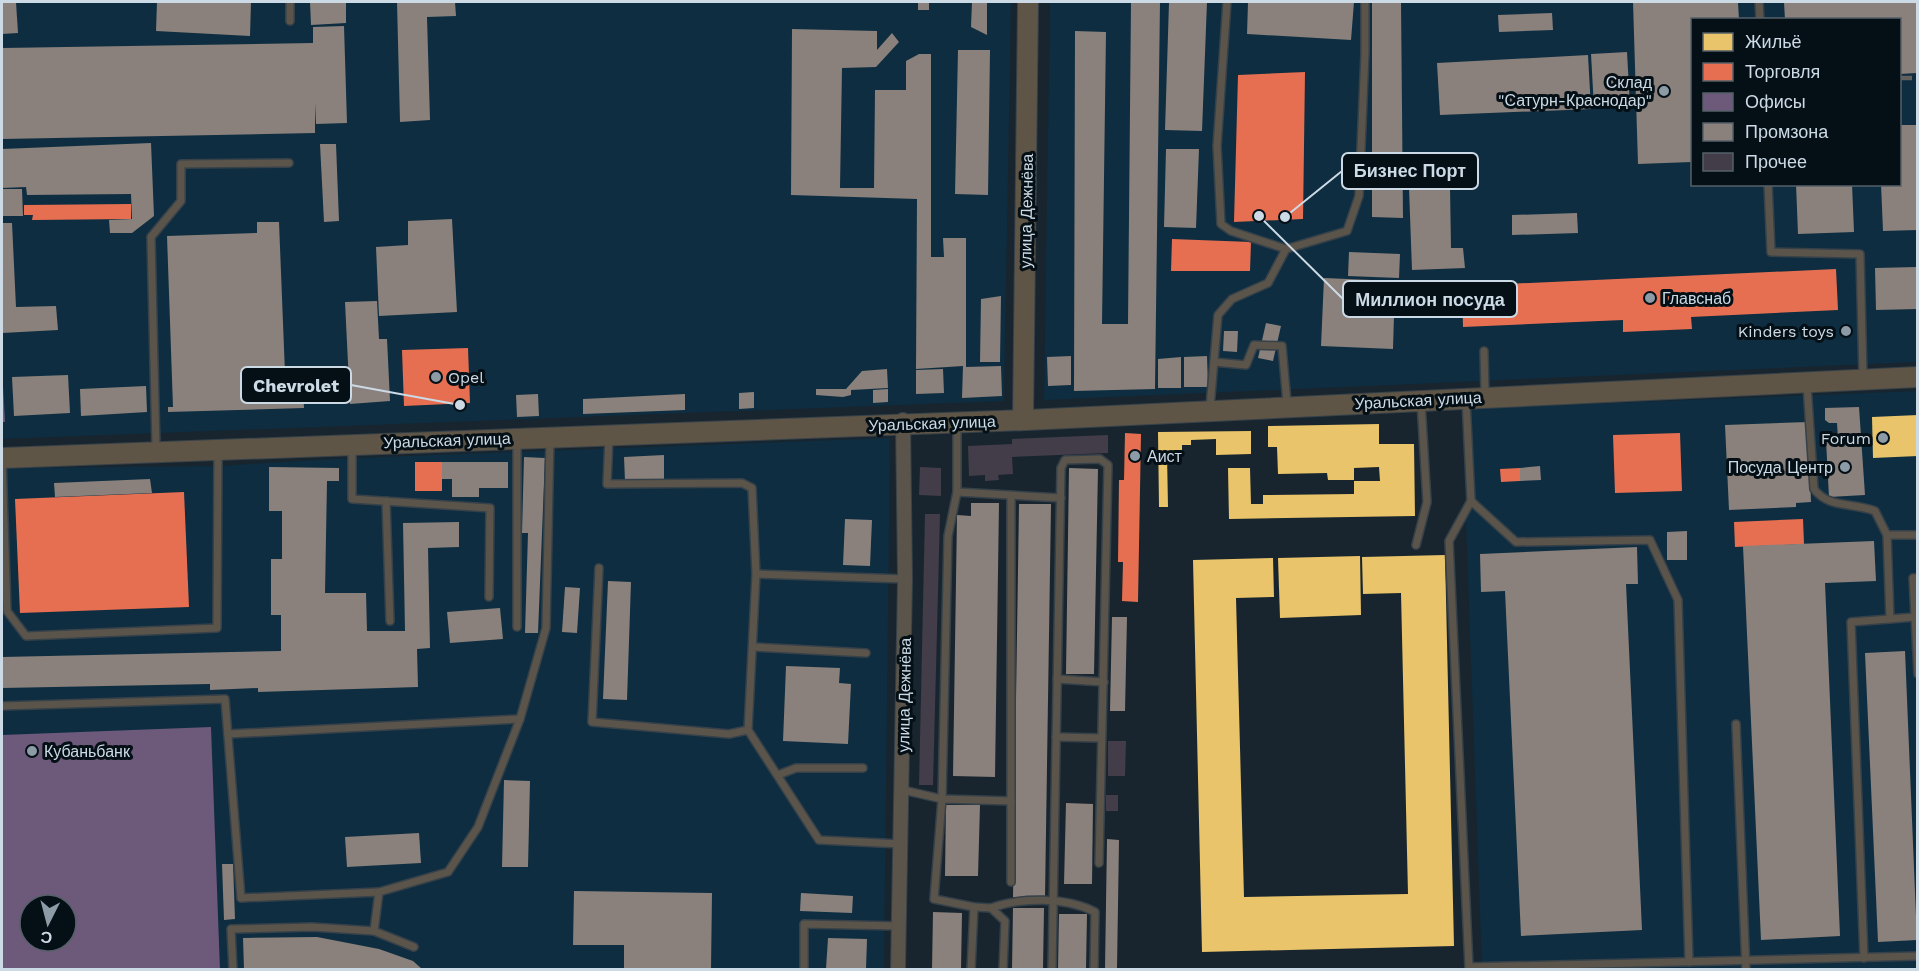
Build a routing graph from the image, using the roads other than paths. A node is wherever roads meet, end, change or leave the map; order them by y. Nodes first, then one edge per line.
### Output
1 (290, 2) edge
2 (1028, 2) edge
3 (1227, 2) edge
4 (1365, 2) edge
5 (1759, 2) edge
6 (1760, 18) edge
7 (290, 21) dead end
8 (289, 163) dead end
9 (1768, 186) edge
10 (1286, 249) junction
11 (1484, 351) dead end
12 (1214, 362) junction
13 (1917, 376) edge
14 (1863, 378) junction
15 (1807, 381) junction
16 (1472, 395) junction
17 (1421, 399) junction
18 (1287, 403) junction
19 (1210, 407) junction
20 (1023, 418) junction
21 (903, 422) junction
22 (957, 422) junction
23 (609, 432) junction
24 (550, 434) junction
25 (517, 436) junction
26 (352, 441) junction
27 (218, 447) junction
28 (156, 450) junction
29 (2, 456) edge
30 (957, 492) junction
31 (1011, 497) junction
32 (1061, 498) junction
33 (386, 501) junction
34 (1471, 501) junction
35 (1887, 535) junction
36 (1917, 535) edge
37 (1416, 544) dead end
38 (599, 568) dead end
39 (756, 574) junction
40 (1917, 578) edge
41 (905, 579) junction
42 (489, 597) dead end
43 (1915, 617) junction
44 (1890, 619) junction
45 (390, 621) dead end
46 (517, 627) dead end
47 (754, 647) junction
48 (866, 652) dead end
49 (1917, 674) edge
50 (1057, 679) junction
51 (1104, 681) junction
52 (2, 706) edge
53 (520, 719) junction
54 (1736, 724) dead end
55 (748, 730) junction
56 (228, 734) junction
57 (1056, 737) junction
58 (1100, 738) junction
59 (863, 768) dead end
60 (778, 776) junction
61 (903, 790) junction
62 (942, 799) junction
63 (1011, 801) junction
64 (901, 844) junction
65 (1099, 863) dead end
66 (1011, 882) dead end
67 (379, 892) junction
68 (1053, 902) junction
69 (974, 907) junction
70 (991, 909) junction
71 (900, 926) junction
72 (374, 931) junction
73 (414, 947) dead end
74 (1917, 956) edge
75 (1864, 958) junction
76 (1746, 960) junction
77 (1689, 962) junction
78 (233, 969) edge
79 (804, 969) edge
80 (898, 969) edge
81 (972, 969) edge
82 (1003, 969) edge
83 (1052, 969) edge
84 (1094, 969) edge
85 (1746, 969) edge

1 - 7 lane
2 - 20 main road, улица Дежнёва
3 - 10 lane
4 - 10 lane
5 - 6 lane
8 - 28 lane
9 - 14 lane
10 - 12 lane
11 - 16 lane
12 - 18 lane
12 - 19 lane
13 - 14 main road, Уральская улица
14 - 15 main road, Уральская улица
15 - 16 main road, Уральская улица
15 - 35 lane
16 - 17 main road, Уральская улица
16 - 18 main road, Уральская улица
16 - 34 lane
17 - 20 main road, Уральская улица
17 - 37 lane
18 - 19 main road, Уральская улица
19 - 20 main road, Уральская улица
20 - 21 main road, Уральская улица
20 - 22 main road, Уральская улица
21 - 22 main road, Уральская улица
21 - 23 main road, Уральская улица
21 - 41 street, улица Дежнёва
22 - 30 lane
23 - 24 main road, Уральская улица
23 - 39 lane
24 - 25 main road, Уральская улица
24 - 53 lane
25 - 26 main road, Уральская улица
25 - 46 lane
26 - 27 main road, Уральская улица
26 - 33 lane
27 - 28 main road, Уральская улица
27 - 29 lane
28 - 29 main road, Уральская улица
30 - 31 lane
30 - 62 lane
31 - 32 lane
31 - 63 lane
32 - 50 lane
32 - 51 lane
33 - 42 lane
33 - 45 lane
34 - 77 lane
34 - 77 lane
35 - 36 lane
35 - 44 lane
38 - 55 lane
39 - 41 lane
39 - 47 lane
40 - 43 lane
41 - 61 street, улица Дежнёва
43 - 44 lane
43 - 49 lane
44 - 75 lane
47 - 48 lane
47 - 55 lane
50 - 51 lane
50 - 57 lane
51 - 58 lane
52 - 56 lane
53 - 56 lane
53 - 67 lane
54 - 76 lane
55 - 60 lane
56 - 67 lane
57 - 58 lane
57 - 68 lane
58 - 65 lane
59 - 60 lane
60 - 64 lane
61 - 62 lane
61 - 64 street, улица Дежнёва
62 - 63 lane
62 - 69 lane
63 - 66 lane
64 - 71 street, улица Дежнёва
67 - 72 lane
68 - 70 lane
68 - 83 lane
68 - 84 lane
69 - 70 lane
69 - 81 lane
70 - 82 lane
71 - 79 lane
71 - 80 street, улица Дежнёва
72 - 73 lane
72 - 78 lane
74 - 75 lane
75 - 76 lane
76 - 77 lane
76 - 85 lane

